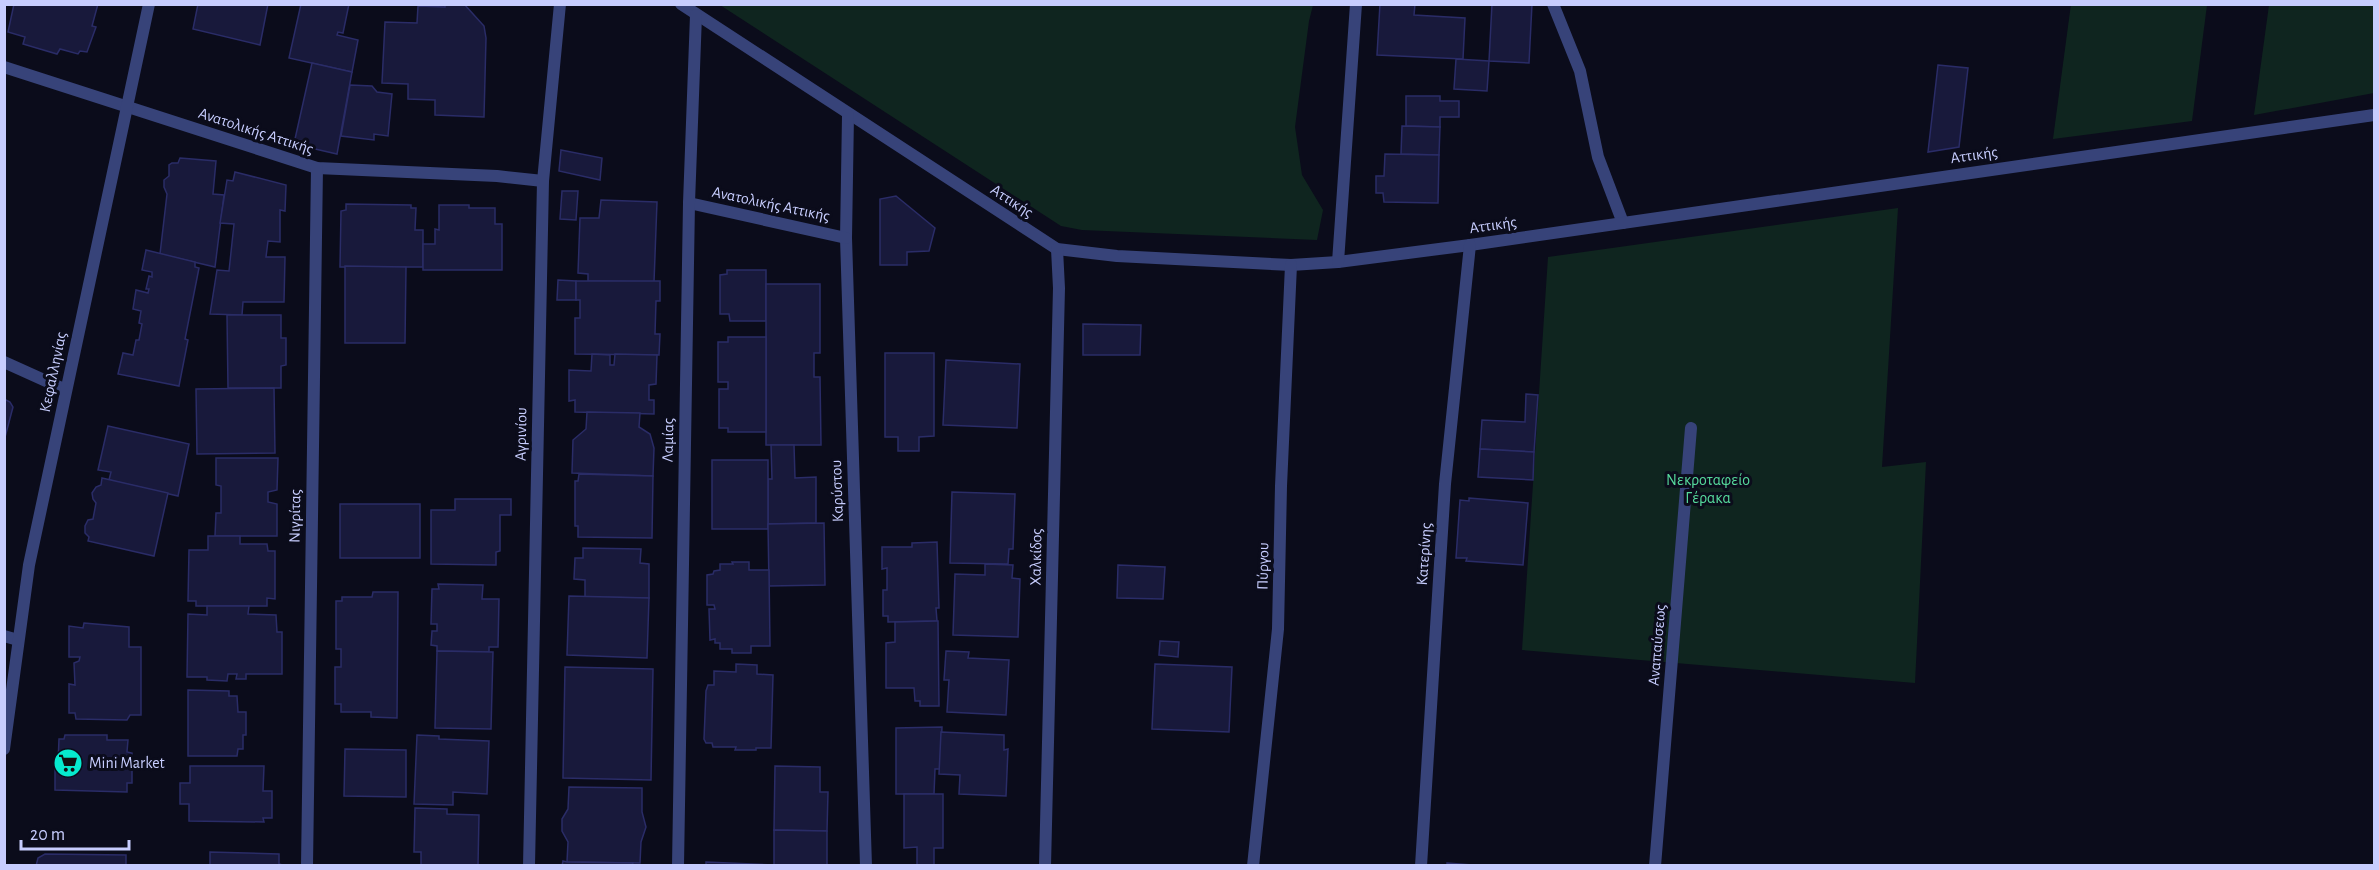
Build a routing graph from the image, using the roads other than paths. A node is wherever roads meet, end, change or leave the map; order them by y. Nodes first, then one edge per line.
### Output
1 (149, 4) edge
2 (560, 4) edge
3 (681, 4) edge
4 (1356, 4) edge
5 (1553, 4) edge
6 (696, 15) junction
7 (4, 67) edge
8 (128, 106) junction
9 (848, 115) junction
10 (2374, 115) edge
11 (317, 168) junction
12 (543, 181) junction
13 (689, 203) junction
14 (1623, 223) junction
15 (846, 238) junction
16 (1470, 245) junction
17 (1057, 249) junction
18 (1338, 262) junction
19 (1291, 265) junction
20 (4, 362) edge
21 (66, 390) junction
22 (1691, 428) dead end
23 (4, 636) edge
24 (18, 640) junction
25 (4, 749) edge
26 (307, 866) edge
27 (529, 866) edge
28 (678, 866) edge
29 (866, 866) edge
30 (1045, 866) edge
31 (1252, 866) edge
32 (1421, 866) edge
33 (1655, 866) edge

1 - 8 street, Κεφαλληνίας
2 - 12 street, Αγρινίου
3 - 6 street, Αττικής
4 - 18 street
5 - 14 street
6 - 9 street, Αττικής
6 - 13 street, Λαμίας
7 - 8 street, Ανατολικής Αττικής
8 - 11 street, Ανατολικής Αττικής
8 - 21 street, Κεφαλληνίας
9 - 15 street, Καρύστου
9 - 17 street, Αττικής
10 - 14 street, Αττικής
11 - 12 street, Ανατολικής Αττικής
11 - 26 street, Νιγρίτας
12 - 27 street, Αγρινίου
13 - 15 street, Ανατολικής Αττικής
13 - 28 street, Λαμίας
14 - 16 street, Αττικής
15 - 29 street, Καρύστου
16 - 18 street, Αττικής
16 - 32 street, Κατερίνης
17 - 19 street, Αττικής
17 - 30 street, Χαλκίδος
18 - 19 street, Αττικής
19 - 31 street, Πύργου
20 - 21 street
21 - 24 street, Κεφαλληνίας
22 - 33 street, Αναπαύσεως
23 - 24 street
24 - 25 street, Κεφαλληνίας

